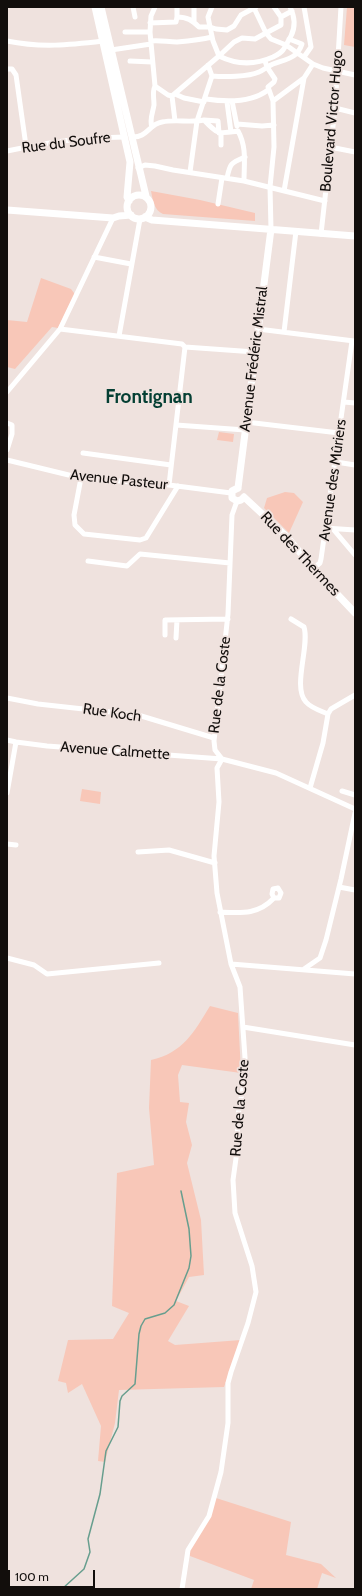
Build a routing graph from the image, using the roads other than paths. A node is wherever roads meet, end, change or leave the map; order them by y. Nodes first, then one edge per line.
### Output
1 (95, 7) edge
2 (101, 7) edge
3 (133, 7) edge
4 (155, 7) edge
5 (177, 7) edge
6 (194, 7) edge
7 (212, 7) edge
8 (274, 7) edge
9 (304, 7) edge
10 (341, 7) edge
11 (255, 8) edge
12 (291, 9) edge
13 (135, 17) dead end
14 (177, 17) junction
15 (280, 17) junction
16 (194, 22) junction
17 (150, 23) junction
18 (210, 26) junction
19 (125, 32) dead end
20 (150, 32) junction
21 (266, 33) junction
22 (212, 37) junction
23 (289, 39) junction
24 (7, 41) edge
25 (103, 41) junction
26 (151, 42) junction
27 (286, 45) junction
28 (111, 50) junction
29 (298, 53) junction
30 (219, 56) junction
31 (304, 58) junction
32 (130, 61) dead end
33 (265, 61) junction
34 (152, 62) junction
35 (313, 64) junction
36 (208, 65) junction
37 (267, 67) junction
38 (7, 69) edge
39 (338, 71) junction
40 (355, 74) edge
41 (212, 76) junction
42 (304, 78) junction
43 (155, 86) junction
44 (268, 88) junction
45 (174, 95) junction
46 (205, 100) junction
47 (229, 101) junction
48 (273, 102) junction
49 (335, 108) junction
50 (355, 113) edge
51 (204, 120) junction
52 (174, 121) junction
53 (197, 121) junction
54 (236, 124) junction
55 (274, 124) junction
56 (152, 127) junction
57 (238, 131) junction
58 (231, 132) junction
59 (220, 133) junction
60 (129, 137) junction
61 (221, 145) dead end
62 (26, 146) junction
63 (330, 147) junction
64 (7, 151) edge
65 (355, 152) edge
66 (245, 157) junction
67 (138, 168) junction
68 (129, 172) junction
69 (190, 172) junction
70 (225, 178) junction
71 (244, 181) junction
72 (270, 187) junction
73 (284, 191) junction
74 (146, 196) junction
75 (325, 200) junction
76 (128, 204) junction
77 (218, 204) dead end
78 (151, 208) junction
79 (7, 210) edge
80 (131, 215) junction
81 (116, 217) junction
82 (142, 218) junction
83 (165, 220) junction
84 (271, 229) junction
85 (296, 231) junction
86 (322, 234) junction
87 (355, 236) edge
88 (94, 257) junction
89 (131, 264) junction
90 (60, 329) junction
91 (258, 329) junction
92 (284, 332) junction
93 (119, 336) junction
94 (354, 341) edge
95 (185, 347) junction
96 (255, 352) junction
97 (7, 392) edge
98 (344, 402) junction
99 (355, 403) edge
100 (246, 422) junction
101 (7, 423) edge
102 (176, 425) junction
103 (245, 430) junction
104 (339, 433) junction
105 (7, 450) edge
106 (83, 453) dead end
107 (7, 460) edge
108 (336, 462) junction
109 (171, 465) junction
110 (355, 465) edge
111 (81, 478) junction
112 (169, 485) junction
113 (178, 486) junction
114 (238, 488) junction
115 (231, 493) junction
116 (244, 497) junction
117 (237, 501) junction
118 (325, 528) junction
119 (333, 529) junction
120 (355, 530) edge
121 (355, 555) edge
122 (88, 561) dead end
123 (230, 563) junction
124 (314, 568) junction
125 (355, 613) edge
126 (291, 619) dead end
127 (177, 620) junction
128 (228, 620) junction
129 (165, 634) dead end
130 (176, 638) dead end
131 (355, 695) edge
132 (7, 698) edge
133 (328, 714) junction
134 (214, 738) junction
135 (7, 740) edge
136 (16, 742) junction
137 (222, 759) junction
138 (310, 788) junction
139 (342, 791) dead end
140 (7, 793) edge
141 (355, 795) edge
142 (355, 808) edge
143 (355, 813) edge
144 (7, 844) edge
145 (16, 845) dead end
146 (138, 852) dead end
147 (215, 863) junction
148 (339, 887) junction
149 (355, 890) edge
150 (274, 898) dead end
151 (220, 912) junction
152 (7, 958) edge
153 (317, 961) junction
154 (159, 963) dead end
155 (232, 964) junction
156 (304, 970) junction
157 (318, 971) junction
158 (355, 974) edge
159 (243, 1027) junction
160 (355, 1045) edge
161 (182, 1589) edge

1 - 25 main road
2 - 28 main road
3 - 13 street
4 - 17 street
5 - 14 street
6 - 16 street
7 - 18 street
8 - 15 street
9 - 31 street
10 - 39 street, Boulevard Victor Hugo
11 - 18 street
11 - 21 street
12 - 15 street
12 - 23 street
14 - 16 street
14 - 17 street
15 - 21 street
16 - 18 street
17 - 20 street
18 - 22 street
19 - 20 street
20 - 26 street
21 - 27 street
21 - 30 street
22 - 26 street
22 - 30 street
23 - 27 street
23 - 29 street
24 - 25 street
25 - 60 main road
26 - 28 street
26 - 34 street
27 - 29 street
27 - 33 street
28 - 60 main road
29 - 31 street
29 - 37 street
30 - 33 street
30 - 36 street
31 - 35 street
32 - 34 street
33 - 37 street
34 - 43 street
35 - 39 street
35 - 42 street
36 - 41 street
36 - 45 street
37 - 41 street
37 - 44 street
38 - 62 street
39 - 40 street
39 - 49 street, Boulevard Victor Hugo
41 - 46 street
42 - 48 street
42 - 73 street
43 - 45 street
43 - 56 street
44 - 47 street
44 - 48 street
45 - 46 street
45 - 52 street
46 - 47 street
46 - 53 street
47 - 54 street
47 - 58 street
48 - 55 street
49 - 50 street
49 - 63 street, Boulevard Victor Hugo
51 - 53 street
51 - 59 street
51 - 59 street
52 - 53 street
52 - 56 street
53 - 69 street
54 - 55 street
54 - 57 street
55 - 72 street
56 - 60 street
57 - 58 street
57 - 66 street
58 - 59 street
59 - 61 street
60 - 62 street, Rue du Soufre
60 - 67 main road
60 - 68 main road
62 - 64 street, Rue du Soufre
63 - 65 street
63 - 75 street, Boulevard Victor Hugo
66 - 70 street
66 - 71 street
67 - 68 main road
67 - 69 street
67 - 74 main road
68 - 76 main road
69 - 70 street
70 - 71 street
70 - 77 street
71 - 72 street
72 - 73 street
72 - 84 street
73 - 75 street
74 - 76 main road
74 - 78 main road
75 - 86 street, Boulevard Victor Hugo
76 - 80 main road
76 - 81 main road
78 - 82 main road
78 - 83 main road
79 - 81 main road
80 - 81 main road
80 - 82 main road
81 - 88 street
82 - 83 main road
82 - 89 street
83 - 84 main road
84 - 85 main road
84 - 91 main road, Avenue Frédéric Mistral
85 - 86 main road
85 - 92 street
86 - 87 main road
88 - 89 street
88 - 90 street
89 - 93 street
90 - 93 street
90 - 97 street
91 - 92 street
91 - 96 main road, Avenue Frédéric Mistral
92 - 94 street
93 - 95 street
94 - 98 street, Avenue des Mûriers
95 - 96 street
95 - 102 street
96 - 100 main road, Avenue Frédéric Mistral
98 - 99 street
98 - 104 street, Avenue des Mûriers
100 - 103 main road, Avenue Frédéric Mistral
100 - 104 street
101 - 105 street
102 - 103 street
102 - 109 street
103 - 114 main road, Avenue Frédéric Mistral
104 - 108 street, Avenue des Mûriers
106 - 109 street
107 - 111 street, Avenue Pasteur
108 - 110 street
108 - 118 street, Avenue des Mûriers
109 - 112 street
111 - 112 street, Avenue Pasteur
111 - 113 street
112 - 113 street, Avenue Pasteur
113 - 115 street, Avenue Pasteur
114 - 115 main road
114 - 116 main road
115 - 117 main road
116 - 117 main road
116 - 124 main road, Rue des Thermes
117 - 123 street, Rue de la Coste
118 - 119 street
118 - 124 street, Avenue des Mûriers
119 - 120 street
119 - 121 street
122 - 123 street
123 - 128 street, Rue de la Coste
124 - 125 main road, Rue des Thermes
126 - 133 street
127 - 128 street
127 - 129 street
127 - 130 street
128 - 134 street, Rue de la Coste
131 - 133 street
132 - 134 street, Rue Koch
133 - 138 street
134 - 137 street, Rue de la Coste
135 - 136 street, Avenue Calmette
136 - 137 street, Avenue Calmette
136 - 140 street
137 - 138 street, Avenue Calmette
137 - 147 street, Rue de la Coste
138 - 142 street, Avenue Calmette
139 - 141 street
143 - 148 street
144 - 145 street
146 - 147 street
147 - 151 street, Rue de la Coste
148 - 149 street
148 - 153 street
150 - 151 street
151 - 155 street, Rue de la Coste
152 - 154 street
153 - 156 street
153 - 157 street
155 - 156 street
155 - 159 street, Rue de la Coste
156 - 157 street
157 - 158 street
159 - 160 street
159 - 161 street, Rue de la Coste

